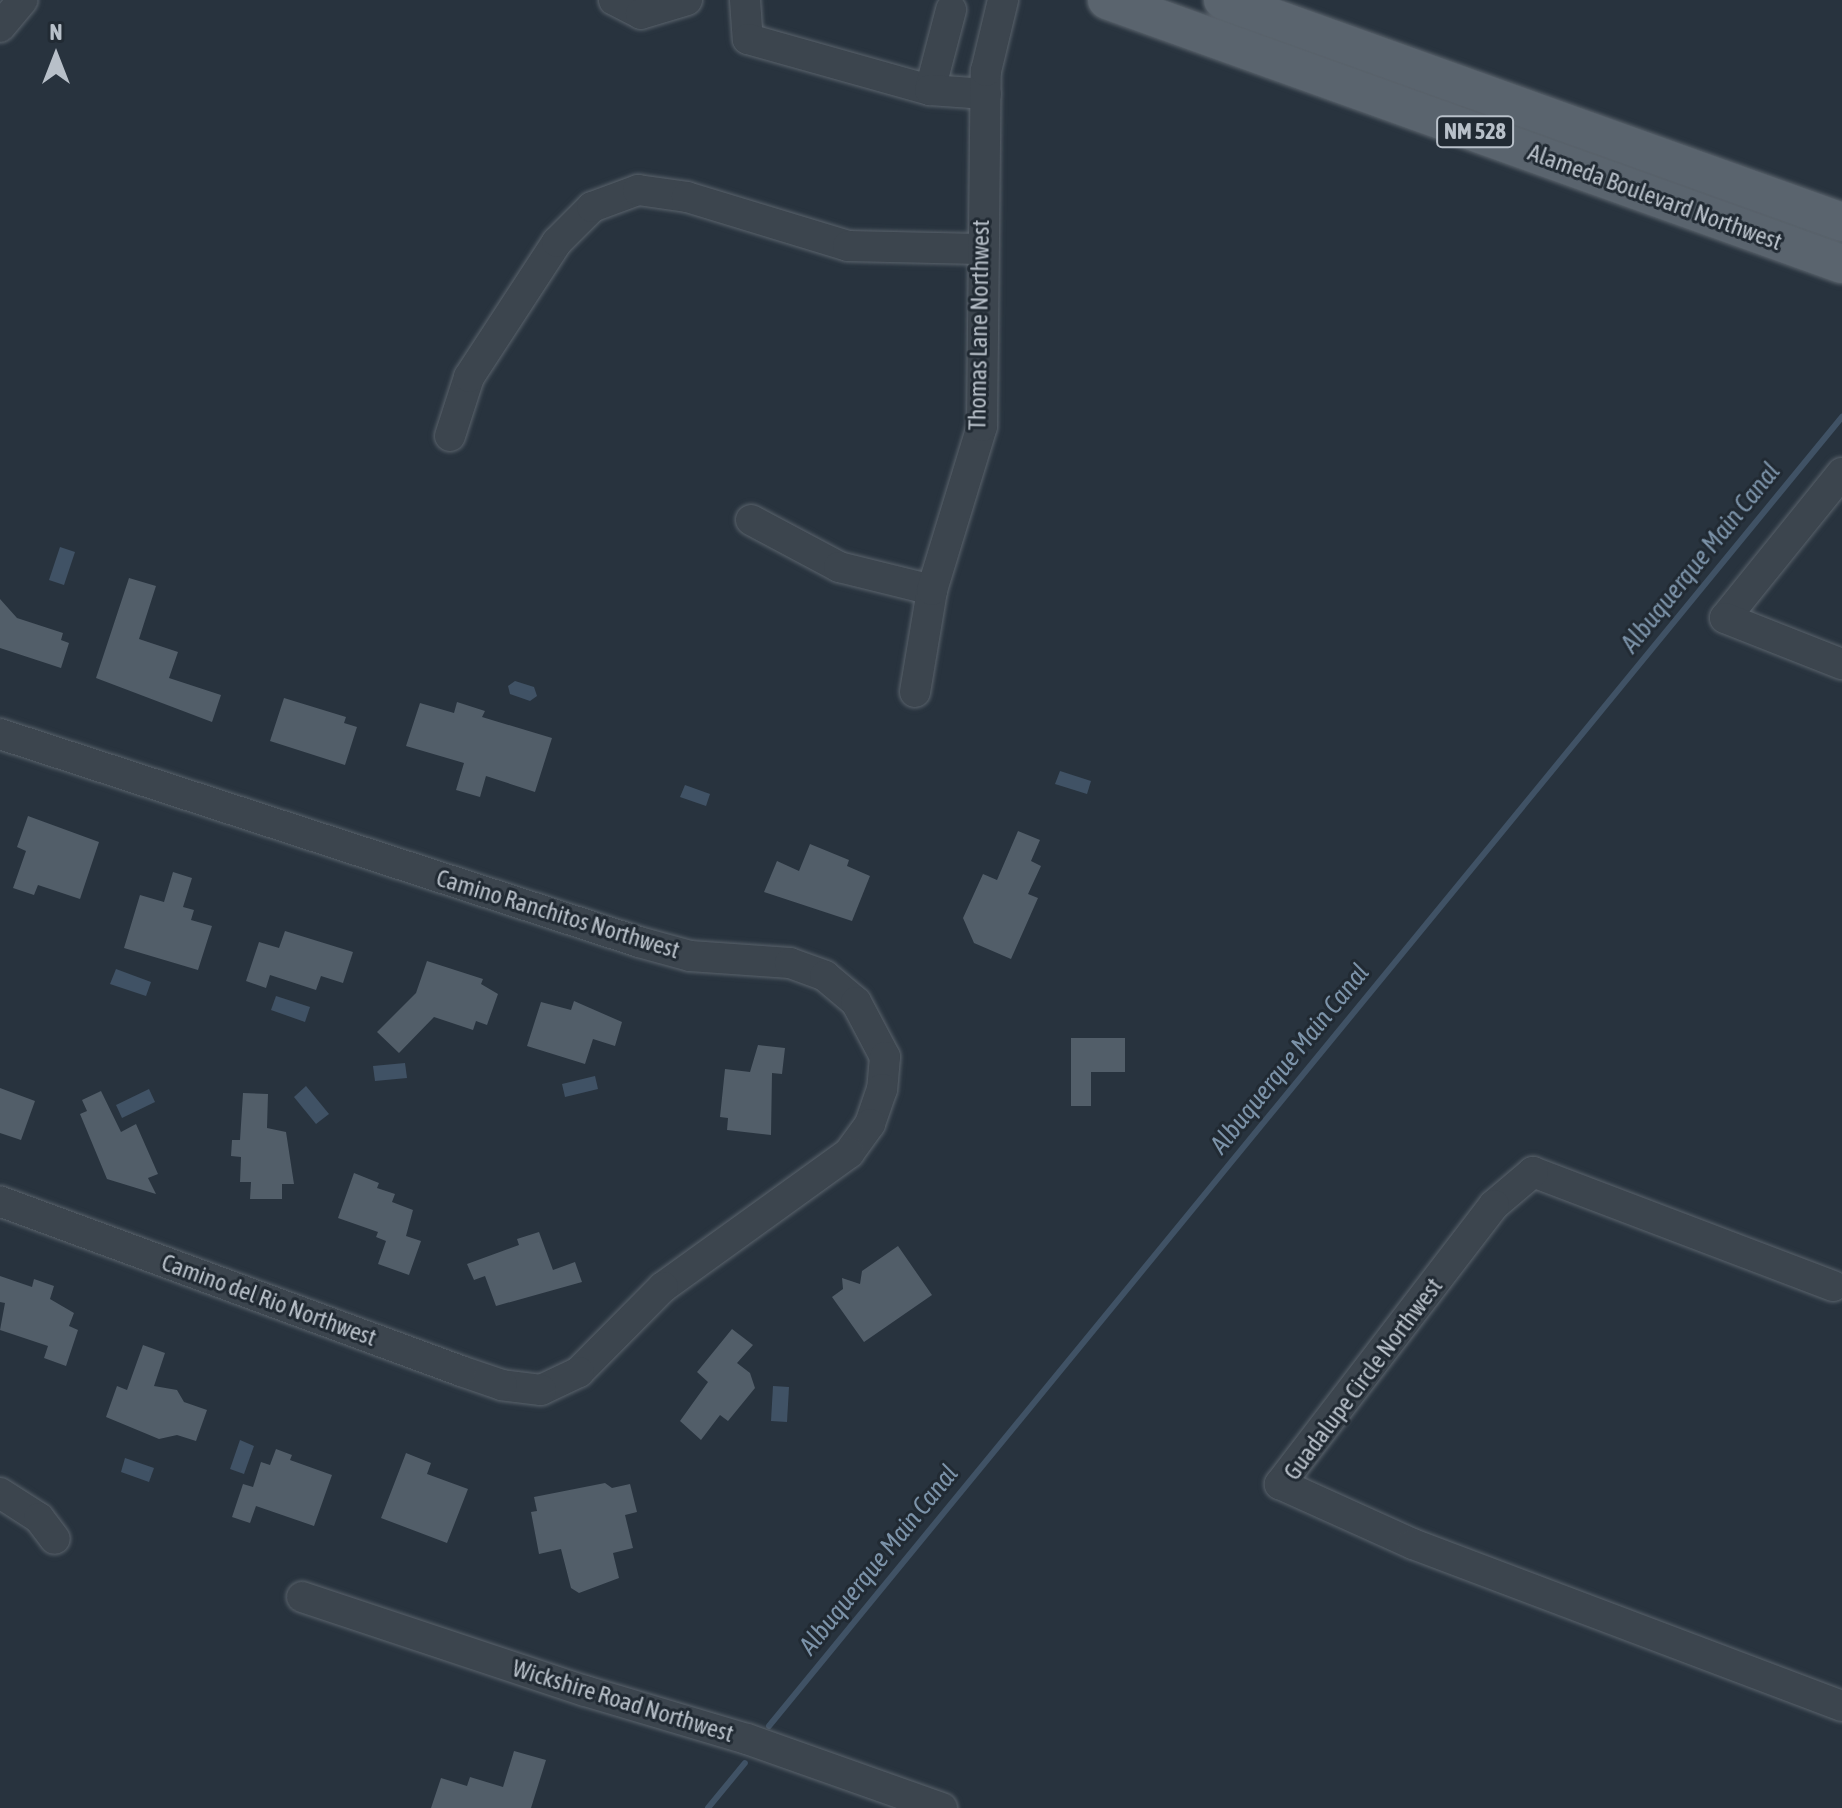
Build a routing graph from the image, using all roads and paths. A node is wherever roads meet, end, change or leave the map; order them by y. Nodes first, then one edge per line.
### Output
1 (23, 0) edge
2 (614, 0) edge
3 (687, 0) edge
4 (745, 0) edge
5 (1003, 0) edge
6 (1107, 0) edge
7 (1223, 0) edge
8 (951, 10) dead end
9 (0, 27) edge
10 (942, 45) junction
11 (990, 55) junction
12 (930, 90) junction
13 (986, 94) junction
14 (1759, 192) junction
15 (1842, 222) edge
16 (1748, 230) junction
17 (980, 249) junction
18 (1842, 264) edge
19 (450, 436) dead end
20 (1842, 473) edge
21 (751, 520) dead end
22 (932, 590) junction
23 (1842, 664) edge
24 (915, 692) dead end
25 (0, 734) edge
26 (0, 1201) edge
27 (1833, 1286) dead end
28 (541, 1390) joint
29 (0, 1493) edge
30 (55, 1539) dead end
31 (302, 1597) dead end
32 (1842, 1706) edge
33 (942, 1808) edge

1 - 9 street
2 - 3 street
4 - 12 street
5 - 11 street, Thomas Lane Northwest
6 - 16 main road, Alameda Boulevard Northwest / NM 528
7 - 14 main road, Alameda Boulevard Northwest / NM 528
8 - 10 street
10 - 11 street
10 - 12 street
11 - 13 street, Thomas Lane Northwest
12 - 13 street
13 - 17 street, Thomas Lane Northwest
14 - 15 main road, Alameda Boulevard Northwest / NM 528
14 - 16 street
16 - 18 main road, Alameda Boulevard Northwest / NM 528
17 - 19 street
17 - 22 street, Thomas Lane Northwest
20 - 23 street
21 - 22 street
22 - 24 street, Thomas Lane Northwest
25 - 28 street, Camino Ranchitos Northwest
26 - 28 street, Camino del Rio Northwest
27 - 32 street, Guadalupe Circle Northwest
29 - 30 street
31 - 33 street, Wickshire Road Northwest

